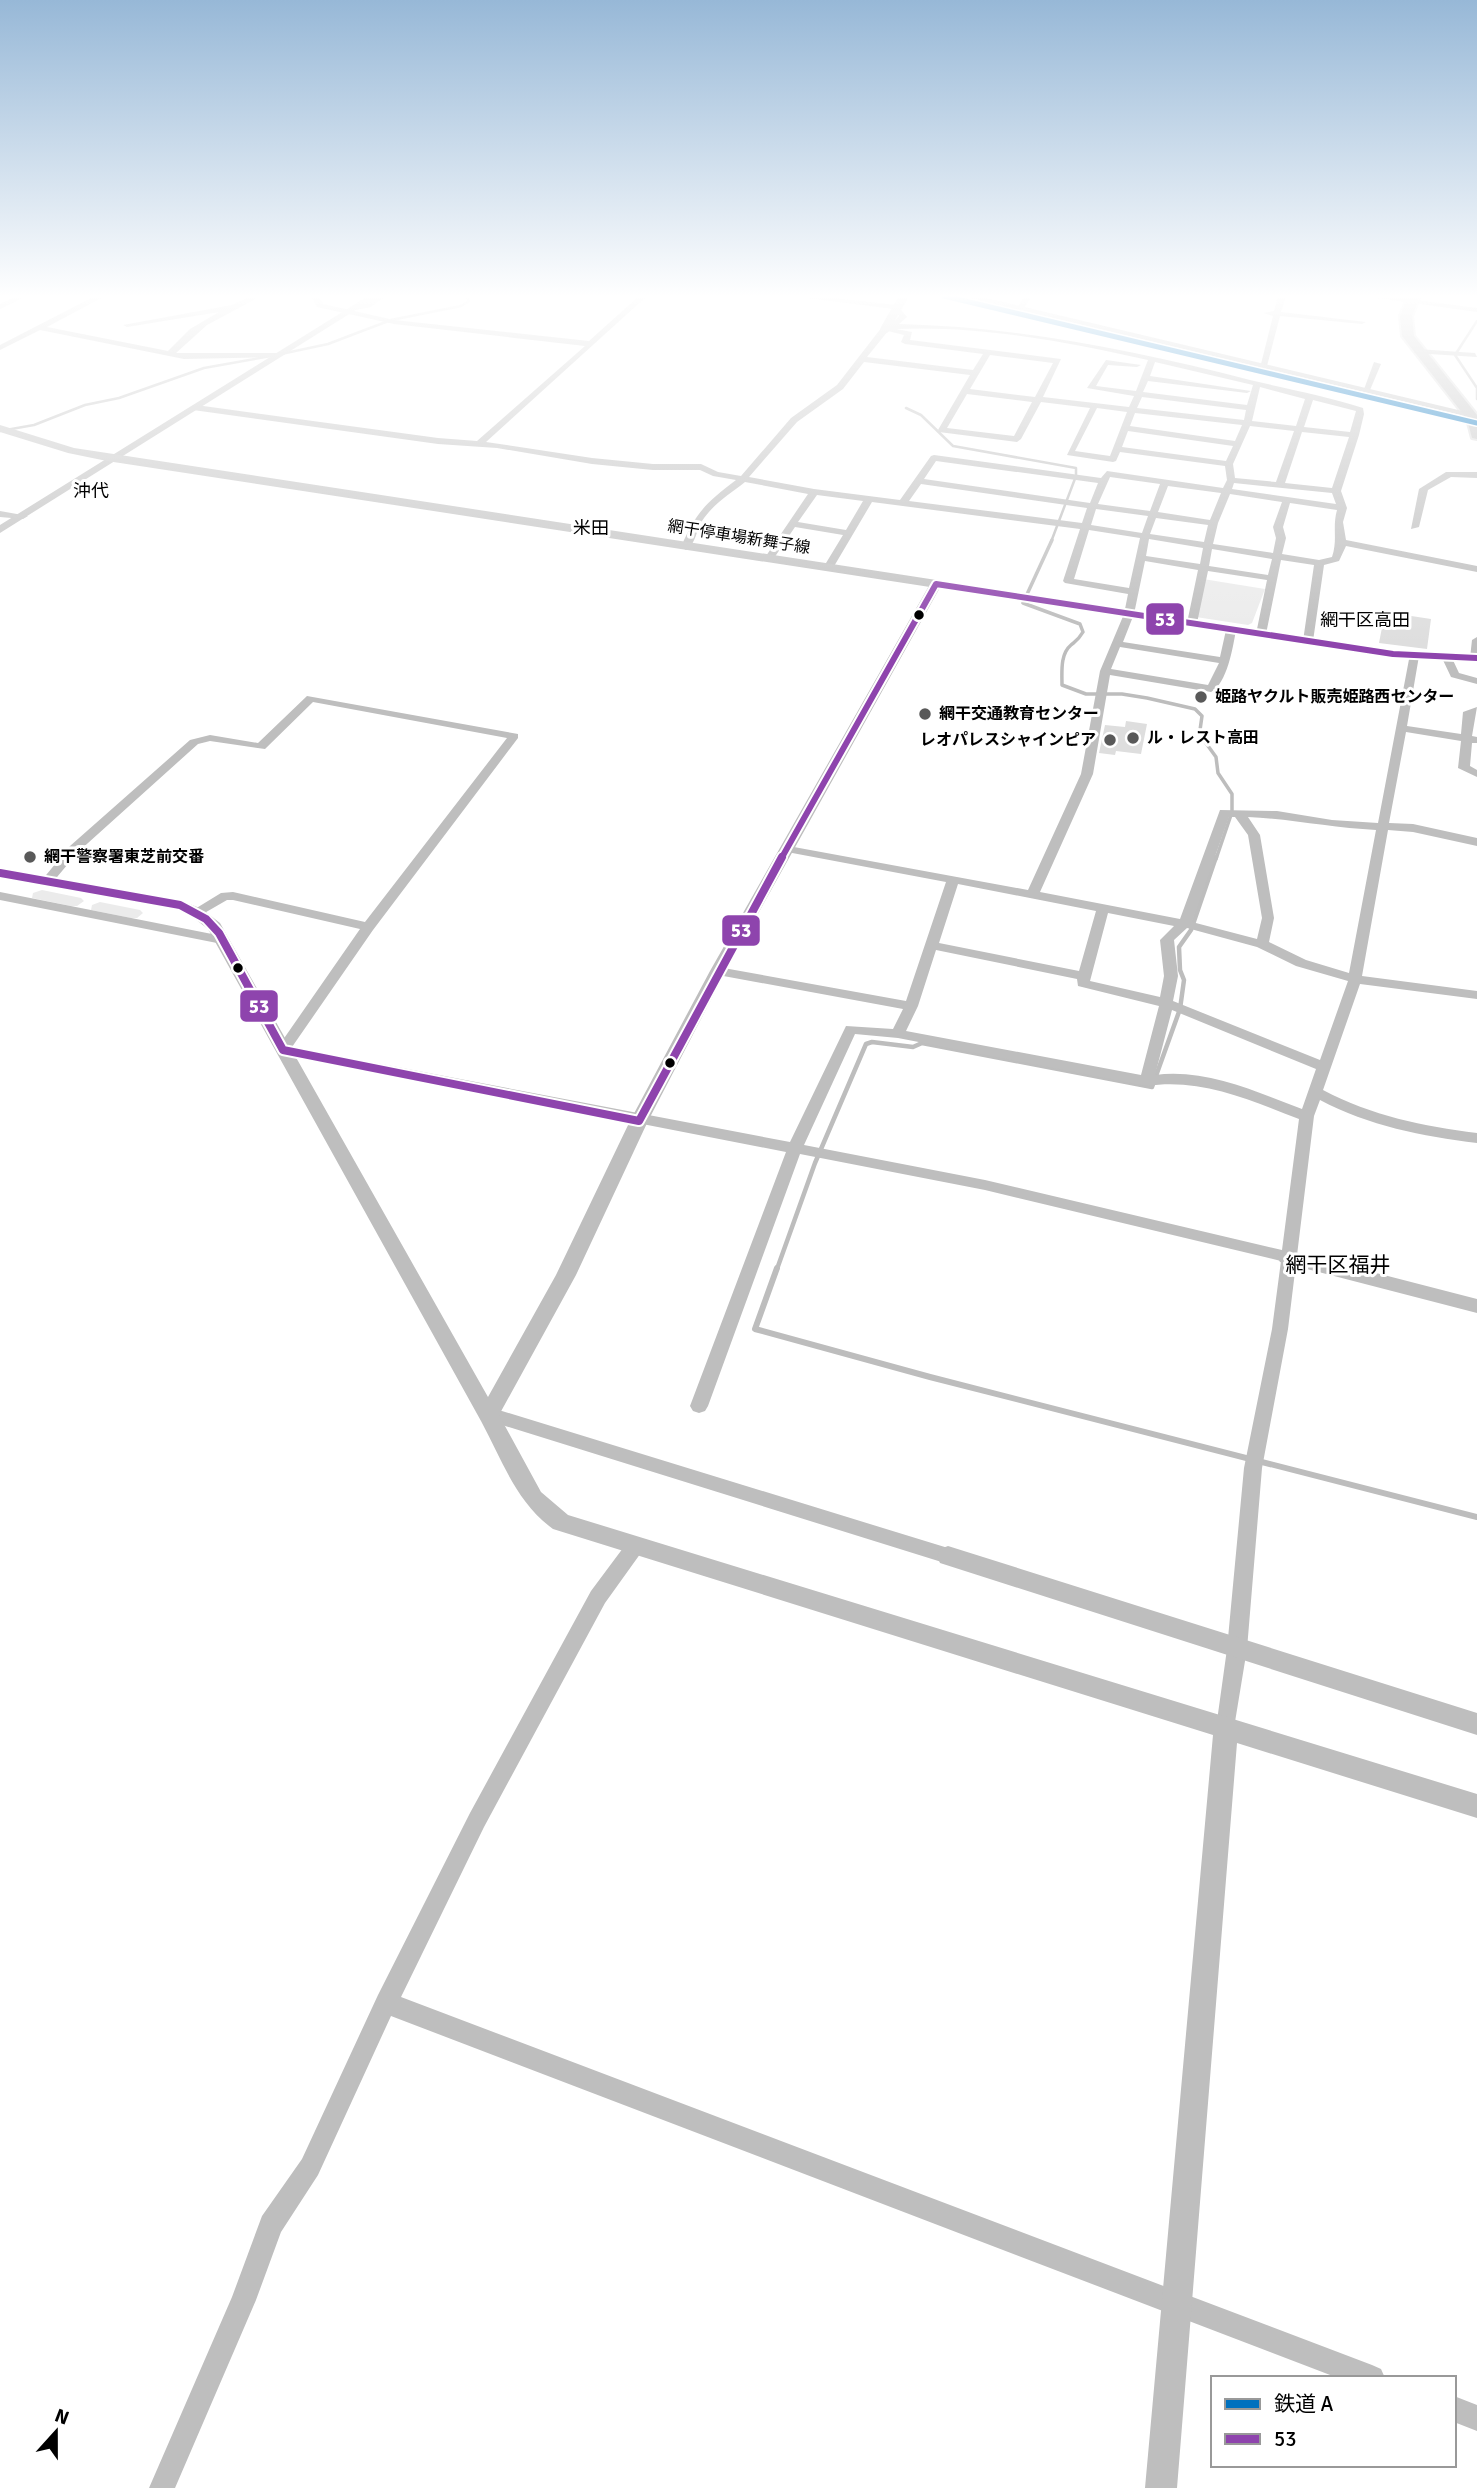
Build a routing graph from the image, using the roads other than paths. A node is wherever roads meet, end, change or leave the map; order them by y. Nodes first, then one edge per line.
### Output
1 (188, 412) edge
2 (225, 412) edge
3 (515, 412) edge
4 (805, 412) edge
5 (952, 412) edge
6 (1030, 412) edge
7 (1091, 412) edge
8 (1133, 412) edge
9 (1152, 412) edge
10 (1250, 412) edge
11 (1305, 412) edge
12 (1360, 412) edge
13 (1473, 415) edge
14 (1247, 423) junction
15 (0, 428) edge
16 (1126, 428) junction
17 (1300, 428) junction
18 (1355, 435) junction
19 (1477, 435) edge
20 (481, 443) junction
21 (1238, 444) junction
22 (1117, 449) junction
23 (115, 458) junction
24 (1229, 464) junction
25 (1477, 475) edge
26 (743, 479) junction
27 (1231, 480) junction
28 (920, 481) junction
29 (1102, 481) junction
30 (1164, 482) junction
31 (1280, 484) junction
32 (1225, 491) junction
33 (1336, 491) junction
34 (814, 492) junction
35 (869, 499) junction
36 (1287, 500) junction
37 (904, 501) junction
38 (1093, 505) junction
39 (1342, 508) junction
40 (0, 514) edge
41 (1153, 514) junction
42 (23, 516) junction
43 (1213, 523) junction
44 (793, 524) junction
45 (1087, 526) junction
46 (1414, 527) dead end
47 (0, 530) edge
48 (850, 533) junction
49 (1145, 536) junction
50 (1342, 542) junction
51 (1208, 545) junction
52 (686, 547) junction
53 (1276, 555) junction
54 (1140, 558) junction
55 (769, 559) junction
56 (1319, 563) junction
57 (828, 568) junction
58 (1203, 568) junction
59 (1477, 569) edge
60 (1271, 578) junction
61 (936, 584) junction
62 (1134, 592) junction
63 (1129, 614) junction
64 (1192, 623) junction
65 (1231, 629) junction
66 (1261, 634) junction
67 (1477, 640) edge
68 (1308, 641) junction
69 (1118, 644) junction
70 (1414, 656) junction
71 (1447, 658) junction
72 (1476, 658) edge
73 (1225, 661) junction
74 (1105, 671) junction
75 (1477, 681) edge
76 (1477, 710) edge
77 (1401, 728) junction
78 (1472, 739) edge
79 (1477, 774) edge
80 (1234, 814) junction
81 (1382, 827) junction
82 (1477, 842) edge
83 (787, 848) junction
84 (0, 873) edge
85 (953, 879) junction
86 (48, 880) junction
87 (1033, 894) junction
88 (0, 896) edge
89 (1103, 908) junction
90 (196, 912) junction
91 (1186, 924) junction
92 (368, 927) junction
93 (222, 940) junction
94 (1262, 944) junction
95 (930, 945) junction
96 (719, 971) junction
97 (1084, 976) junction
98 (1355, 979) junction
99 (1477, 995) edge
100 (1169, 1004) junction
101 (911, 1006) junction
102 (898, 1034) junction
103 (283, 1050) junction
104 (1324, 1067) junction
105 (1147, 1081) junction
106 (1315, 1092) junction
107 (1307, 1116) junction
108 (639, 1121) junction
109 (1477, 1138) edge
110 (794, 1149) junction
111 (1287, 1257) junction
112 (1477, 1307) edge
113 (699, 1406) dead end
114 (489, 1413) junction
115 (636, 1545) junction
116 (948, 1556) joint
117 (1237, 1649) junction
118 (1477, 1724) edge
119 (1226, 1728) junction
120 (1477, 1806) edge
121 (386, 2003) junction
122 (1176, 2303) junction
123 (1367, 2376) edge
124 (1456, 2410) edge
125 (1477, 2418) edge
126 (162, 2488) edge
127 (1161, 2488) edge

1 - 23 street
2 - 20 street
3 - 20 street
4 - 26 street
5 - 6 street
7 - 22 street
8 - 16 street
9 - 14 street
10 - 14 street
11 - 17 street
12 - 18 street
13 - 19 main road
14 - 17 street
14 - 21 street
15 - 23 main road, 網干停車場新舞子線
16 - 21 street
16 - 22 street
17 - 18 street
17 - 31 street
18 - 33 street
20 - 26 street
21 - 24 street
22 - 24 street
23 - 42 street
23 - 52 main road, 網干停車場新舞子線
24 - 27 street
25 - 46 street
26 - 34 street
26 - 52 street
27 - 31 street
27 - 32 street
28 - 29 street
28 - 37 street
28 - 38 street
29 - 30 street
29 - 38 street
30 - 32 street
30 - 41 street
31 - 33 street
32 - 36 street
32 - 43 street
33 - 39 street
34 - 35 street
34 - 44 street
35 - 37 street
35 - 48 street
36 - 39 street
36 - 53 street
37 - 45 street
38 - 41 street
38 - 45 street
39 - 50 street
40 - 42 street
41 - 43 street
41 - 49 street
42 - 47 street
43 - 51 street
44 - 48 street
44 - 55 street
45 - 49 street
45 - 62 street
48 - 57 street
49 - 51 street
49 - 54 street
50 - 56 street
50 - 59 street
51 - 53 street
51 - 58 street
52 - 55 main road, 網干停車場新舞子線
53 - 56 street
53 - 60 street
54 - 58 street
54 - 62 street
55 - 57 main road, 網干停車場新舞子線
56 - 68 street
57 - 61 main road, 網干停車場新舞子線
58 - 60 street
58 - 64 street
60 - 66 street
61 - 63 main road, 網干停車場新舞子線
61 - 83 street
62 - 63 street
63 - 64 main road, 網干停車場新舞子線
63 - 69 street
64 - 65 main road, 網干停車場新舞子線
65 - 66 main road, 網干停車場新舞子線
65 - 73 street
66 - 68 main road, 網干停車場新舞子線
67 - 72 street
68 - 70 main road, 網干停車場新舞子線
69 - 73 street
69 - 74 street
70 - 71 main road, 網干停車場新舞子線
70 - 77 street
71 - 72 main road, 網干停車場新舞子線
71 - 75 street
73 - 74 street
74 - 87 street
76 - 78 street
77 - 78 street
77 - 81 street
78 - 79 street
80 - 81 street
80 - 91 street
80 - 94 street
81 - 82 street
81 - 98 street
83 - 85 street
83 - 96 street
84 - 86 street
85 - 87 street
85 - 95 street
86 - 90 street
86 - 92 street
87 - 89 street
88 - 93 street
89 - 91 street
89 - 97 street
90 - 92 street
90 - 93 street
91 - 94 street
91 - 100 street
92 - 103 street
93 - 103 street
94 - 98 street
95 - 97 street
95 - 101 street
96 - 101 street
96 - 108 street
97 - 100 street
98 - 99 street
98 - 104 street
100 - 104 street
100 - 105 street
101 - 102 street
102 - 105 street
102 - 110 street
103 - 108 street
103 - 114 street
104 - 106 street
105 - 107 street
106 - 107 street
106 - 109 street
107 - 111 street
108 - 110 street
108 - 114 street
110 - 111 street
110 - 113 street
111 - 112 street
111 - 117 street
114 - 115 street
114 - 116 street
115 - 119 street
115 - 121 street
116 - 117 street
117 - 118 street
117 - 119 street
119 - 120 street
119 - 122 street
121 - 122 street
121 - 126 street
122 - 123 street
122 - 127 street
124 - 125 street

